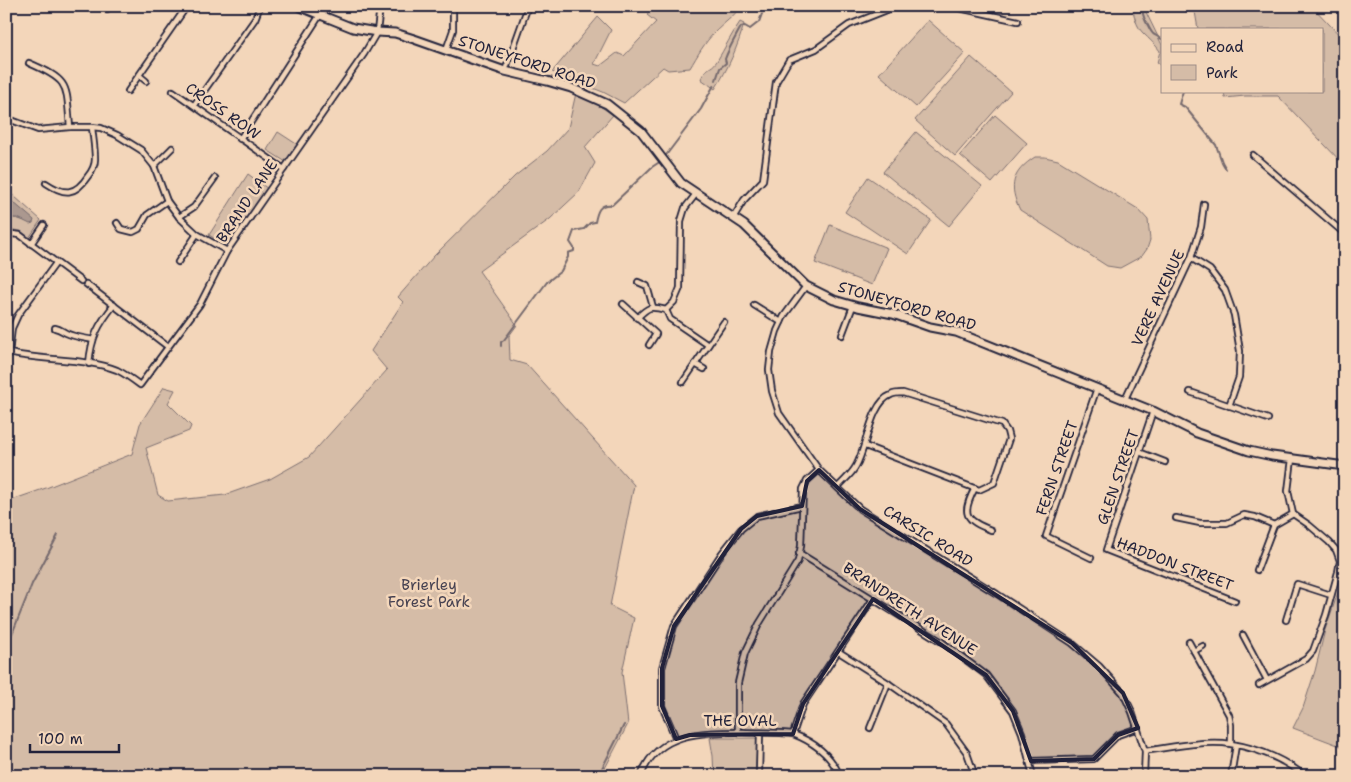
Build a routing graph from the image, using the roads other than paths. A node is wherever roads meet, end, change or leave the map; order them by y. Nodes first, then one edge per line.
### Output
1 (187, 6) edge
2 (260, 6) edge
3 (299, 6) edge
4 (380, 6) edge
5 (454, 6) edge
6 (528, 6) edge
7 (897, 6) edge
8 (950, 6) edge
9 (320, 16) junction
10 (1018, 21) dead end
11 (376, 32) junction
12 (446, 50) junction
13 (38, 59) dead end
14 (29, 63) dead end
15 (35, 66) junction
16 (505, 71) junction
17 (140, 76) junction
18 (146, 81) dead end
19 (130, 89) dead end
20 (173, 91) dead end
21 (194, 105) junction
22 (6, 118) edge
23 (70, 127) junction
24 (92, 128) junction
25 (240, 139) junction
26 (172, 148) dead end
27 (1253, 155) dead end
28 (154, 166) junction
29 (284, 169) junction
30 (215, 178) dead end
31 (46, 183) dead end
32 (696, 194) junction
33 (167, 202) junction
34 (1204, 204) dead end
35 (179, 217) junction
36 (734, 218) junction
37 (117, 223) dead end
38 (44, 225) dead end
39 (197, 234) junction
40 (1345, 234) edge
41 (6, 239) edge
42 (31, 244) junction
43 (227, 251) junction
44 (1191, 258) junction
45 (56, 262) junction
46 (178, 262) dead end
47 (638, 282) dead end
48 (806, 286) junction
49 (623, 304) dead end
50 (114, 305) junction
51 (754, 305) dead end
52 (853, 306) junction
53 (653, 307) junction
54 (666, 310) junction
55 (637, 318) junction
56 (724, 322) dead end
57 (781, 322) junction
58 (55, 328) dead end
59 (842, 335) dead end
60 (93, 340) junction
61 (649, 345) dead end
62 (708, 345) junction
63 (168, 346) junction
64 (89, 364) junction
65 (695, 364) junction
66 (704, 370) dead end
67 (683, 382) dead end
68 (1097, 388) junction
69 (1190, 392) dead end
70 (1125, 399) junction
71 (1229, 406) junction
72 (1153, 411) junction
73 (1268, 419) dead end
74 (865, 446) junction
75 (1139, 452) junction
76 (1292, 460) junction
77 (1165, 462) dead end
78 (1345, 466) edge
79 (819, 470) junction
80 (838, 487) junction
81 (975, 488) junction
82 (802, 506) junction
83 (1293, 514) junction
84 (1176, 518) dead end
85 (1274, 526) junction
86 (991, 530) dead end
87 (1106, 550) joint
88 (799, 553) junction
89 (1091, 558) dead end
90 (1257, 570) dead end
91 (1331, 595) junction
92 (873, 599) junction
93 (1235, 601) dead end
94 (1286, 620) dead end
95 (1243, 636) dead end
96 (1189, 642) dead end
97 (1204, 646) dead end
98 (1194, 651) junction
99 (839, 652) junction
100 (1267, 680) junction
101 (888, 683) junction
102 (1259, 685) dead end
103 (870, 728) dead end
104 (1138, 728) junction
105 (738, 732) junction
106 (760, 733) junction
107 (793, 734) junction
108 (676, 739) junction
109 (1231, 744) junction
110 (1236, 745) junction
111 (1145, 751) junction
112 (1031, 761) junction
113 (759, 774) dead end
114 (641, 776) edge
115 (840, 776) edge
116 (975, 776) edge
117 (1033, 776) edge
118 (1144, 776) edge
119 (1231, 776) edge
120 (1305, 776) edge

1 - 17 street
2 - 21 street
3 - 9 main road, STONEYFORD ROAD
4 - 11 street, BRAND LANE
5 - 12 street
6 - 16 street
7 - 36 street
8 - 10 street
9 - 11 main road, STONEYFORD ROAD
9 - 25 street
11 - 12 main road, STONEYFORD ROAD
11 - 29 street, BRAND LANE
12 - 16 main road, STONEYFORD ROAD
13 - 15 street
14 - 15 street
15 - 23 street
16 - 32 main road, STONEYFORD ROAD
17 - 18 street
17 - 19 street
20 - 21 street, CROSS ROW
21 - 25 street, CROSS ROW
22 - 23 street
23 - 24 street
24 - 28 street
24 - 31 street
25 - 29 street, CROSS ROW
26 - 28 street
27 - 40 street
28 - 33 street
29 - 43 street, BRAND LANE
30 - 35 street
32 - 36 main road, STONEYFORD ROAD
32 - 54 street
33 - 35 street
33 - 37 street
34 - 44 street, VERE AVENUE
35 - 39 street
36 - 48 main road, STONEYFORD ROAD
38 - 42 street
39 - 43 street
39 - 46 street
41 - 42 street
42 - 45 street
43 - 63 street, BRAND LANE
44 - 70 street, VERE AVENUE
44 - 71 street
45 - 50 street
45 - 64 street
47 - 53 street
48 - 52 main road, STONEYFORD ROAD
48 - 57 street, CARSIC ROAD
49 - 55 street
50 - 60 street
50 - 63 street
51 - 57 street
52 - 59 street
52 - 68 main road, STONEYFORD ROAD
53 - 54 street
53 - 55 street
54 - 62 street
55 - 61 street
56 - 62 street
57 - 79 street, CARSIC ROAD
58 - 60 street
60 - 64 street
62 - 65 street
63 - 64 street, BRAND LANE
65 - 66 street
65 - 67 street
68 - 70 main road, STONEYFORD ROAD
68 - 89 street, FERN STREET
69 - 71 street
70 - 72 main road, STONEYFORD ROAD
71 - 73 street
72 - 75 street, GLEN STREET
72 - 76 main road, STONEYFORD ROAD
74 - 80 street
74 - 81 street
74 - 81 street
75 - 77 street
75 - 87 street, GLEN STREET
76 - 78 main road, STONEYFORD ROAD
76 - 83 street
79 - 80 street, CARSIC ROAD
79 - 82 street
80 - 104 street, CARSIC ROAD
81 - 86 street
82 - 88 street
82 - 108 street
83 - 85 street
83 - 91 street
84 - 85 street
85 - 90 street
87 - 93 street, HADDON STREET
88 - 92 street, BRANDRETH AVENUE
88 - 105 street
91 - 94 street
91 - 100 street
92 - 99 street
92 - 112 street, BRANDRETH AVENUE
95 - 100 street
96 - 98 street
97 - 98 street
98 - 109 street
99 - 101 street
99 - 107 street
100 - 102 street
101 - 103 street
101 - 116 street
104 - 111 street, CARSIC ROAD
104 - 112 street
105 - 106 street, THE OVAL
105 - 108 street, THE OVAL
106 - 107 street, THE OVAL
106 - 113 street
107 - 115 street, THE OVAL
108 - 114 street, THE OVAL
109 - 110 street
109 - 111 street
110 - 119 street
110 - 120 street
111 - 118 street, CARSIC ROAD
112 - 117 street, BRANDRETH AVENUE

